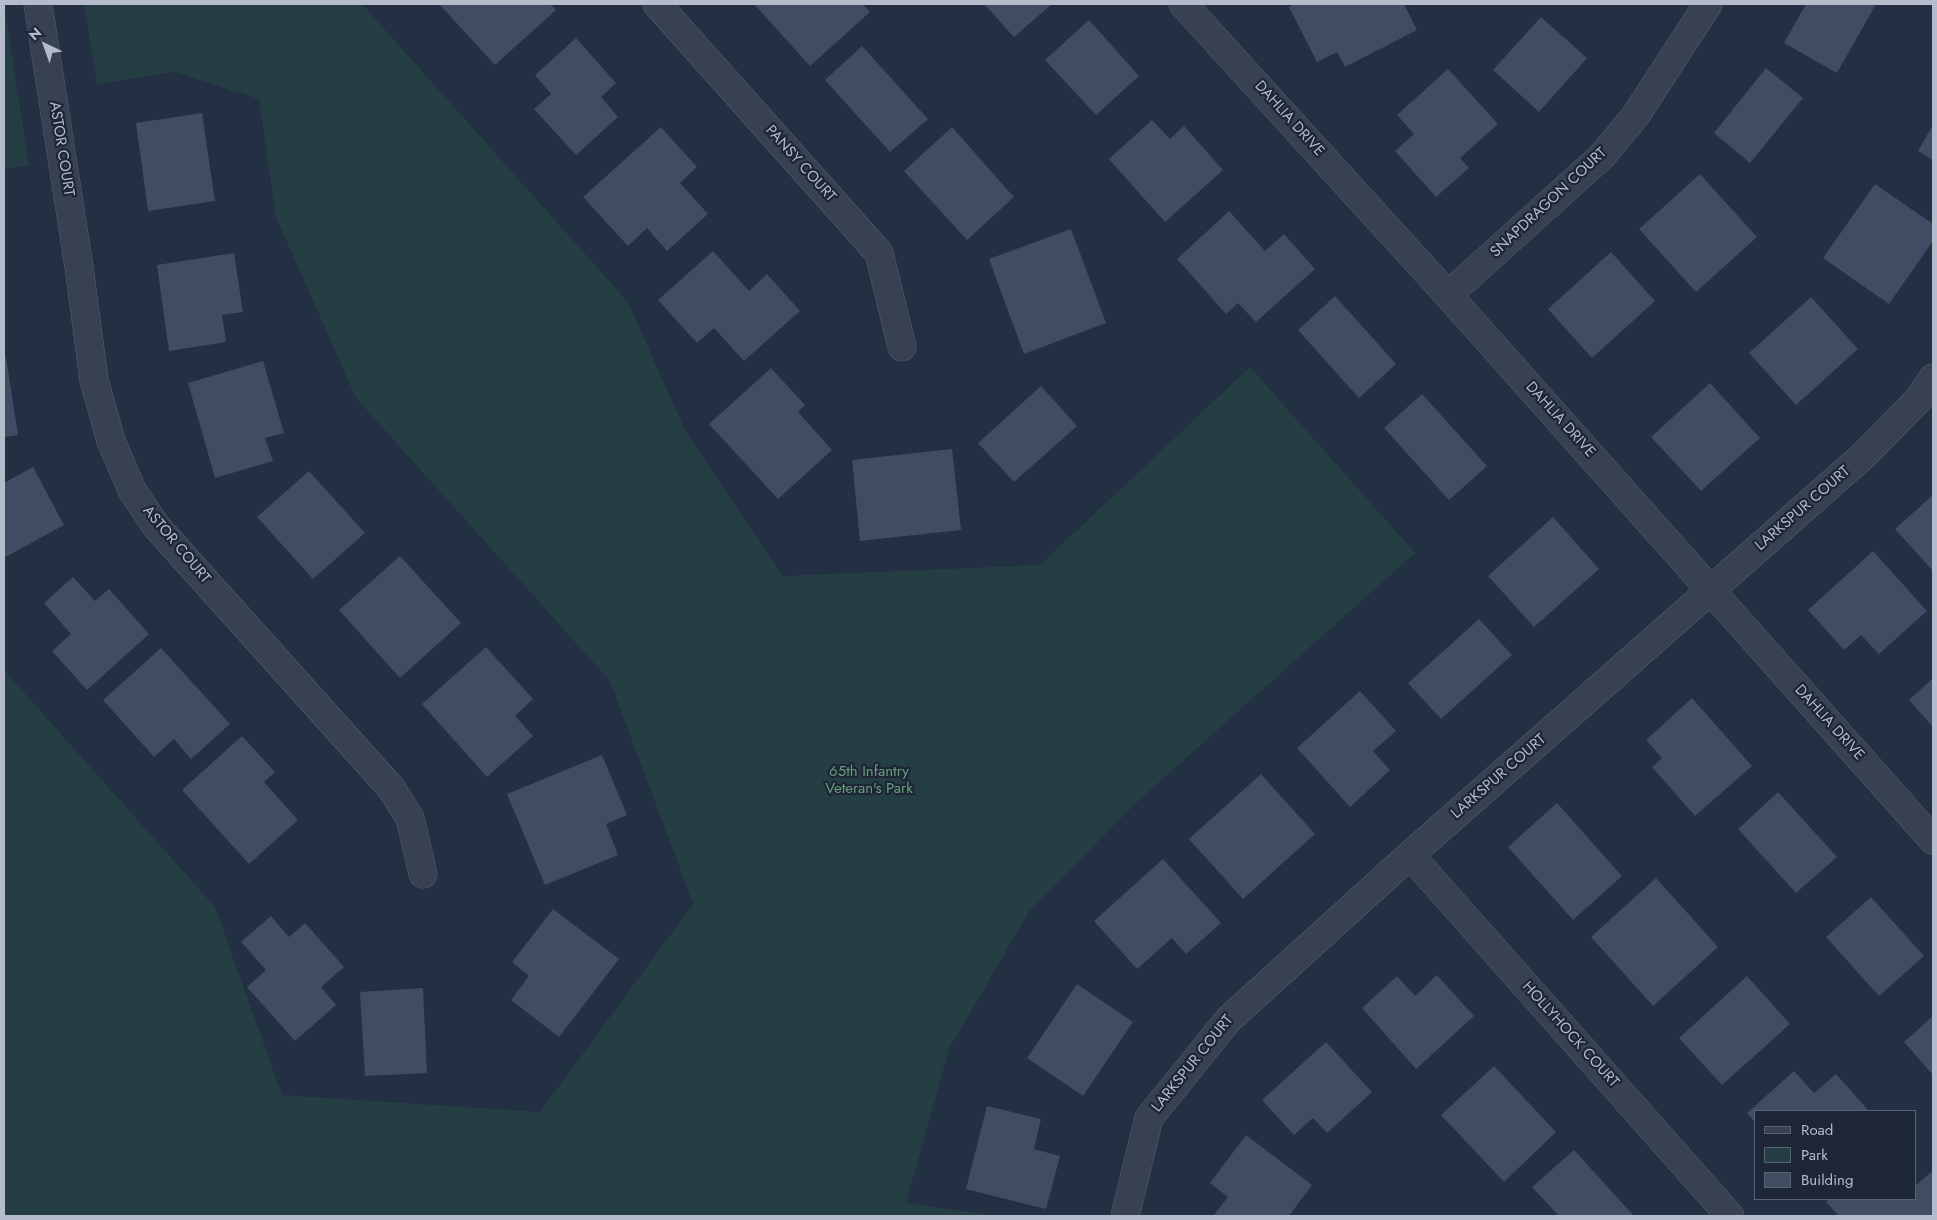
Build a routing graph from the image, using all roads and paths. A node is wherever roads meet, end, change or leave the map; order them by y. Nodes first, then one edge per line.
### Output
1 (38, 4) edge
2 (657, 4) edge
3 (1183, 4) edge
4 (1708, 4) edge
5 (1448, 295) junction
6 (902, 347) dead end
7 (1933, 378) edge
8 (1711, 590) junction
9 (1933, 840) edge
10 (1410, 855) junction
11 (423, 874) dead end
12 (1125, 1216) edge
13 (1730, 1216) edge

1 - 11 street, ASTOR COURT
2 - 6 street, PANSY COURT
3 - 5 street, DAHLIA DRIVE
4 - 5 street, SNAPDRAGON COURT
5 - 8 street, DAHLIA DRIVE
7 - 8 street, LARKSPUR COURT
8 - 9 street, DAHLIA DRIVE
8 - 10 street, LARKSPUR COURT
10 - 12 street, LARKSPUR COURT
10 - 13 street, HOLLYHOCK COURT

